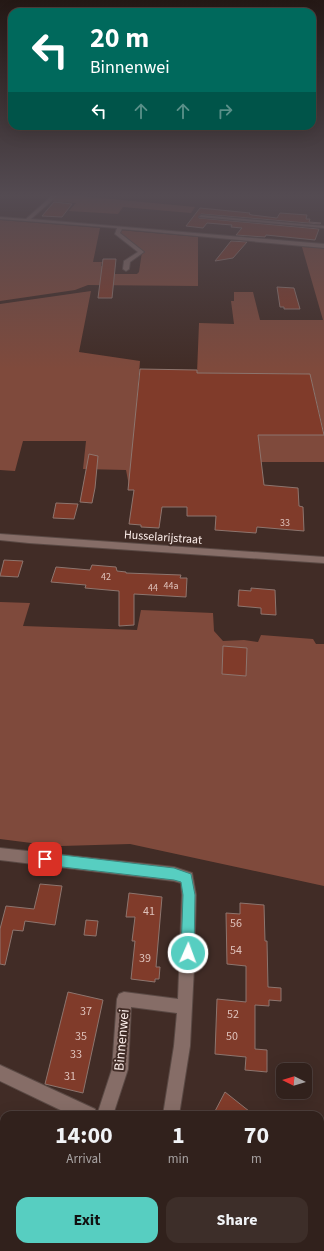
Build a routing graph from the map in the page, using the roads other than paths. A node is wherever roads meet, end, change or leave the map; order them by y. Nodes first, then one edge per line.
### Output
1 (140, 252) edge
2 (126, 269) dead end
3 (0, 537) edge
4 (324, 560) edge
5 (0, 854) edge
6 (184, 1007) junction
7 (0, 1073) edge
8 (81, 1111) edge
9 (106, 1111) edge
10 (172, 1111) edge

1 - 2 street
3 - 4 street, Husselarijstraat
5 - 6 street
6 - 9 street, Binnenwei
6 - 10 street
7 - 8 street

